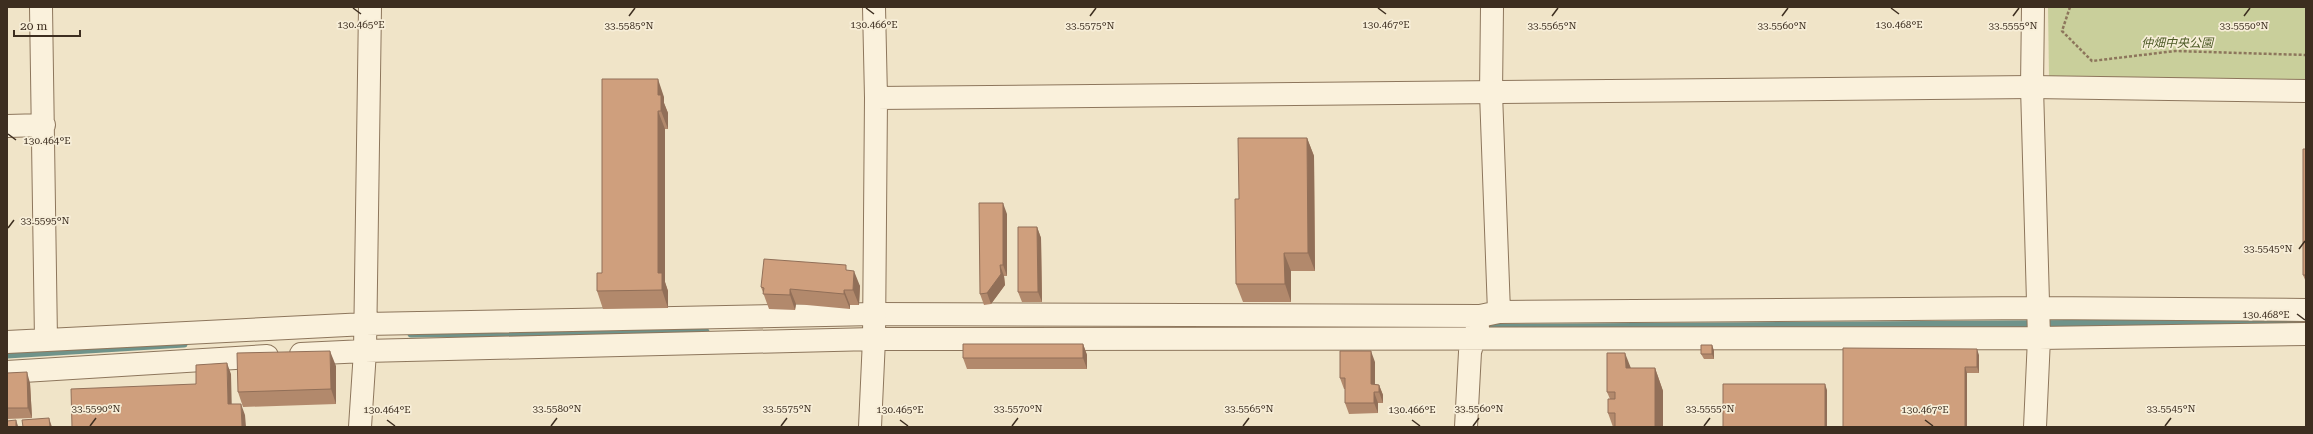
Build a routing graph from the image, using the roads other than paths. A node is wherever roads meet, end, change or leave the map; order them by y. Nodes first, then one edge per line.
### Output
1 (42, 7) edge
2 (370, 7) edge
3 (874, 7) edge
4 (1492, 7) edge
5 (2033, 7) edge
6 (2032, 87) junction
7 (2306, 91) edge
8 (1491, 93) junction
9 (876, 98) junction
10 (44, 125) junction
11 (7, 126) edge
12 (2037, 308) junction
13 (2306, 310) edge
14 (875, 314) junction
15 (1489, 314) junction
16 (366, 324) junction
17 (2306, 334) edge
18 (1474, 338) junction
19 (2039, 338) junction
20 (874, 339) junction
21 (46, 340) junction
22 (7, 342) edge
23 (366, 351) junction
24 (7, 372) edge
25 (360, 427) edge
26 (870, 427) edge
27 (1466, 427) edge
28 (2035, 427) edge

1 - 10 street
2 - 16 street
3 - 9 street
4 - 8 street
5 - 6 street
6 - 7 street
6 - 8 street
6 - 12 street
8 - 9 street
8 - 15 street
9 - 14 street
10 - 11 street
10 - 21 street
12 - 13 street
12 - 15 street
12 - 19 street
14 - 15 street
14 - 16 street
14 - 20 street
15 - 18 street
16 - 21 street
16 - 23 street
17 - 19 street
18 - 19 street
18 - 20 street
18 - 27 street
19 - 28 street
20 - 23 street
20 - 26 street
21 - 22 street
23 - 24 street
23 - 25 street

